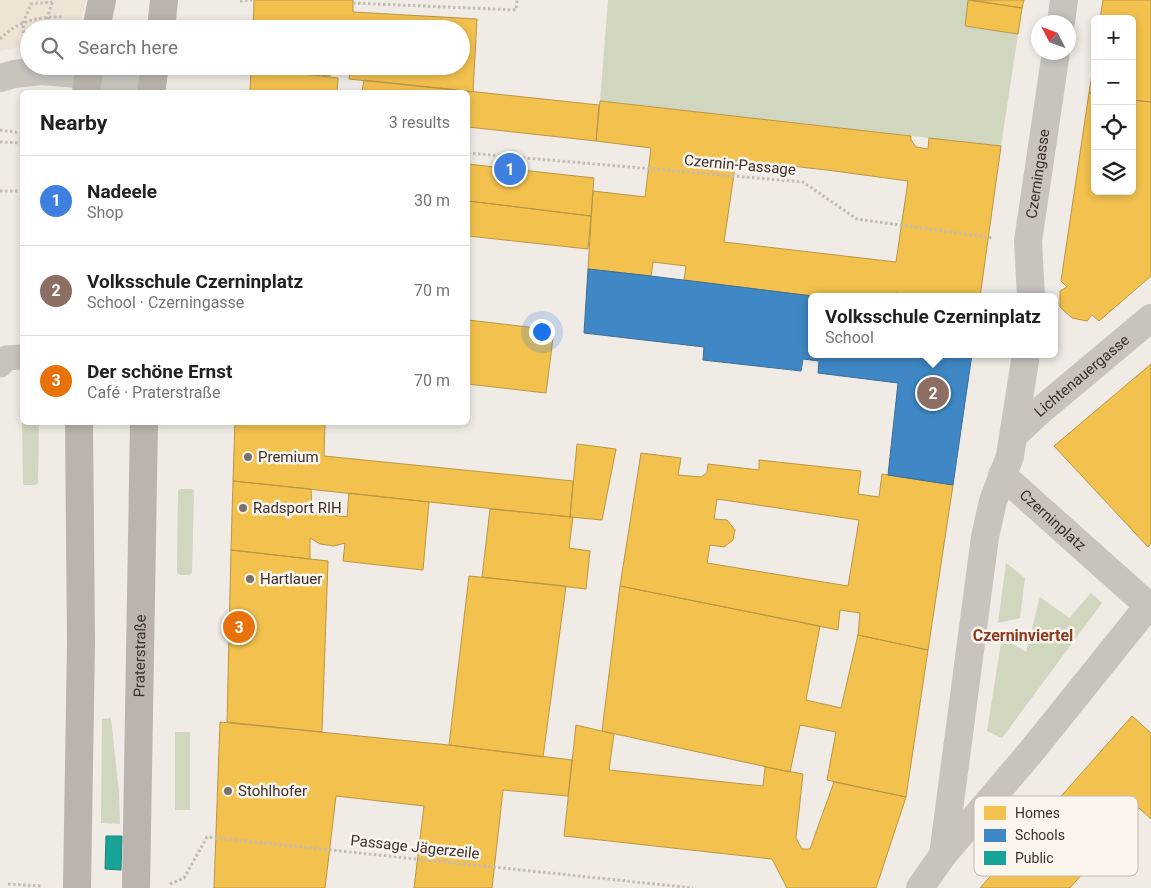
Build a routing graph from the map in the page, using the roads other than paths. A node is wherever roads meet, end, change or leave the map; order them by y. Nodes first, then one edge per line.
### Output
1 (102, 0) edge
2 (164, 0) edge
3 (1064, 0) edge
4 (1062, 15) edge
5 (98, 20) edge
6 (162, 20) edge
7 (1055, 60) edge
8 (20, 73) edge
9 (68, 75) edge
10 (0, 78) edge
11 (88, 78) edge
12 (153, 80) edge
13 (1031, 293) edge
14 (1151, 318) edge
15 (20, 357) edge
16 (1025, 358) edge
17 (0, 365) edge
18 (79, 425) edge
19 (144, 425) edge
20 (1014, 436) junction
21 (1002, 475) junction
22 (1150, 606) edge
23 (993, 796) edge
24 (974, 819) edge
25 (943, 855) junction
26 (77, 888) edge
27 (136, 888) edge
28 (920, 888) edge

1 - 5 main road
2 - 6 main road
3 - 4 street
7 - 13 street, Czerningasse
8 - 10 street
9 - 11 street
11 - 12 street
14 - 20 street, Lichtenauergasse
15 - 17 street
16 - 20 street
18 - 26 main road
19 - 27 main road, Praterstraße
20 - 21 street
21 - 22 street, Czerninplatz
21 - 25 street, Czerninplatz
22 - 23 street, Czerninplatz
24 - 25 street, Czerninplatz
25 - 28 street

